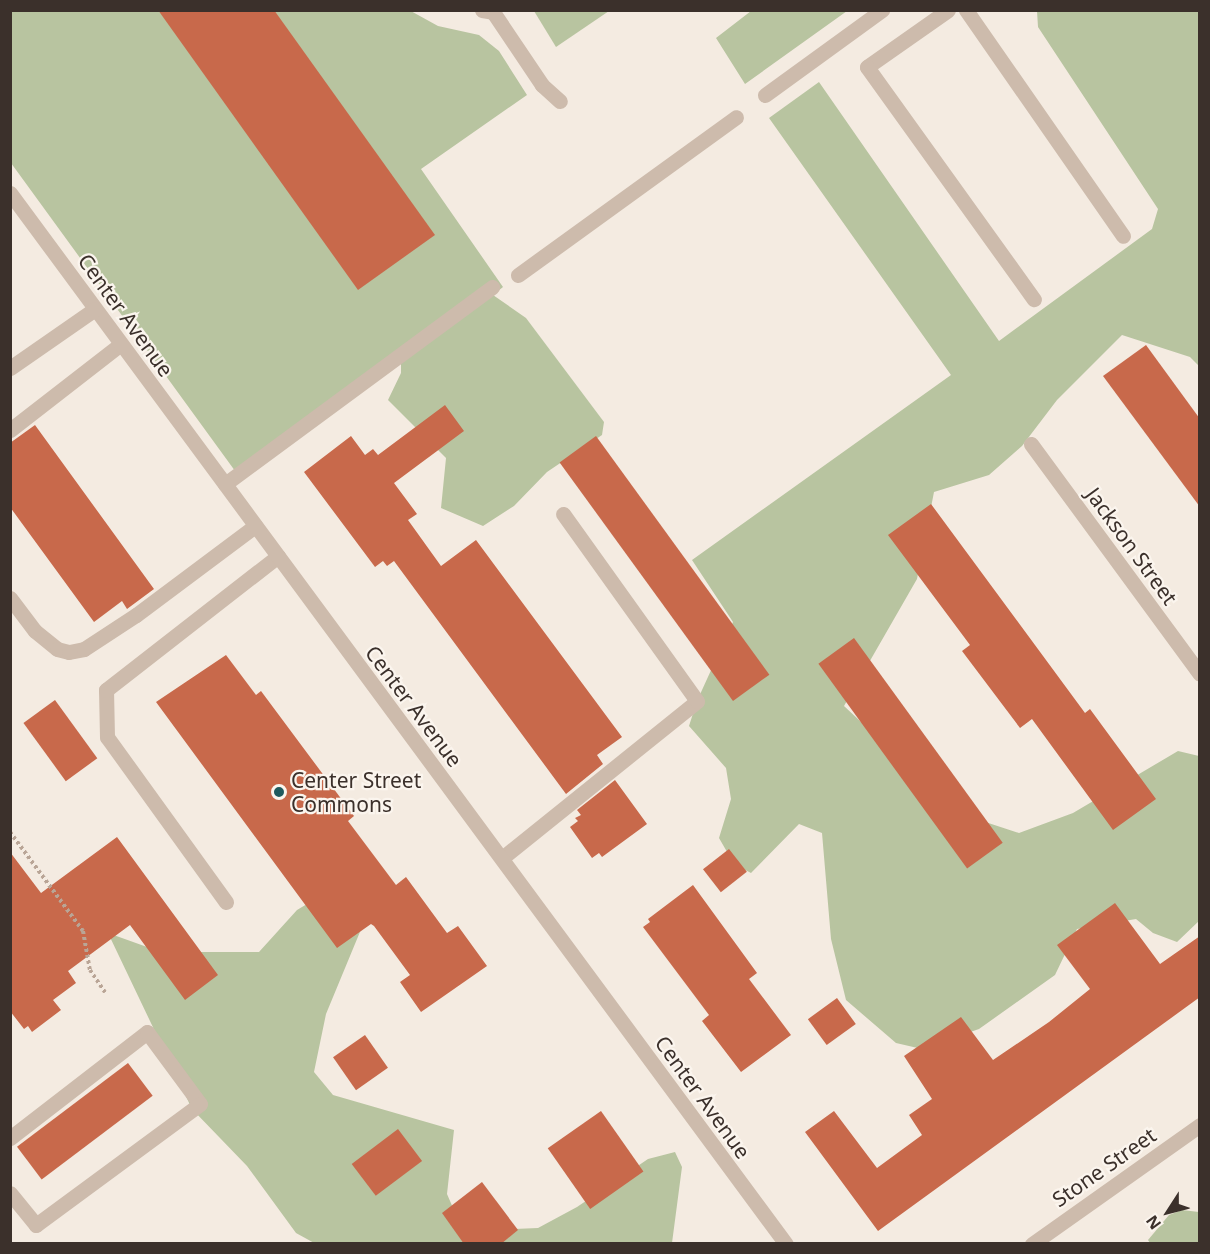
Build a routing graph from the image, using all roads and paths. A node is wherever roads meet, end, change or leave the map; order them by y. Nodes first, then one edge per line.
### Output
1 (882, 10) edge
2 (948, 10) edge
3 (966, 10) edge
4 (490, 11) edge
5 (765, 95) dead end
6 (560, 101) dead end
7 (736, 117) dead end
8 (10, 193) edge
9 (1123, 236) dead end
10 (518, 275) dead end
11 (492, 287) dead end
12 (1034, 300) dead end
13 (95, 309) junction
14 (121, 344) junction
15 (10, 368) edge
16 (10, 430) edge
17 (1031, 444) dead end
18 (225, 484) junction
19 (563, 514) dead end
20 (255, 526) junction
21 (278, 556) junction
22 (10, 598) edge
23 (1200, 674) edge
24 (10, 832) edge
25 (502, 858) junction
26 (226, 902) dead end
27 (105, 992) dead end
28 (1200, 1125) edge
29 (10, 1138) edge
30 (10, 1193) edge
31 (786, 1244) edge
32 (1032, 1244) edge

1 - 5 street
2 - 12 street
3 - 9 street
4 - 6 street
7 - 10 street
8 - 13 street, Center Avenue
11 - 18 street
13 - 14 street, Center Avenue
13 - 15 street
14 - 16 street
14 - 18 street, Center Avenue
17 - 23 street, Jackson Street
18 - 20 street, Center Avenue
19 - 25 street
20 - 21 street, Center Avenue
20 - 22 street
21 - 25 street, Center Avenue
21 - 26 street
24 - 27 path
25 - 31 street, Center Avenue
28 - 32 street, Stone Street
29 - 30 street

